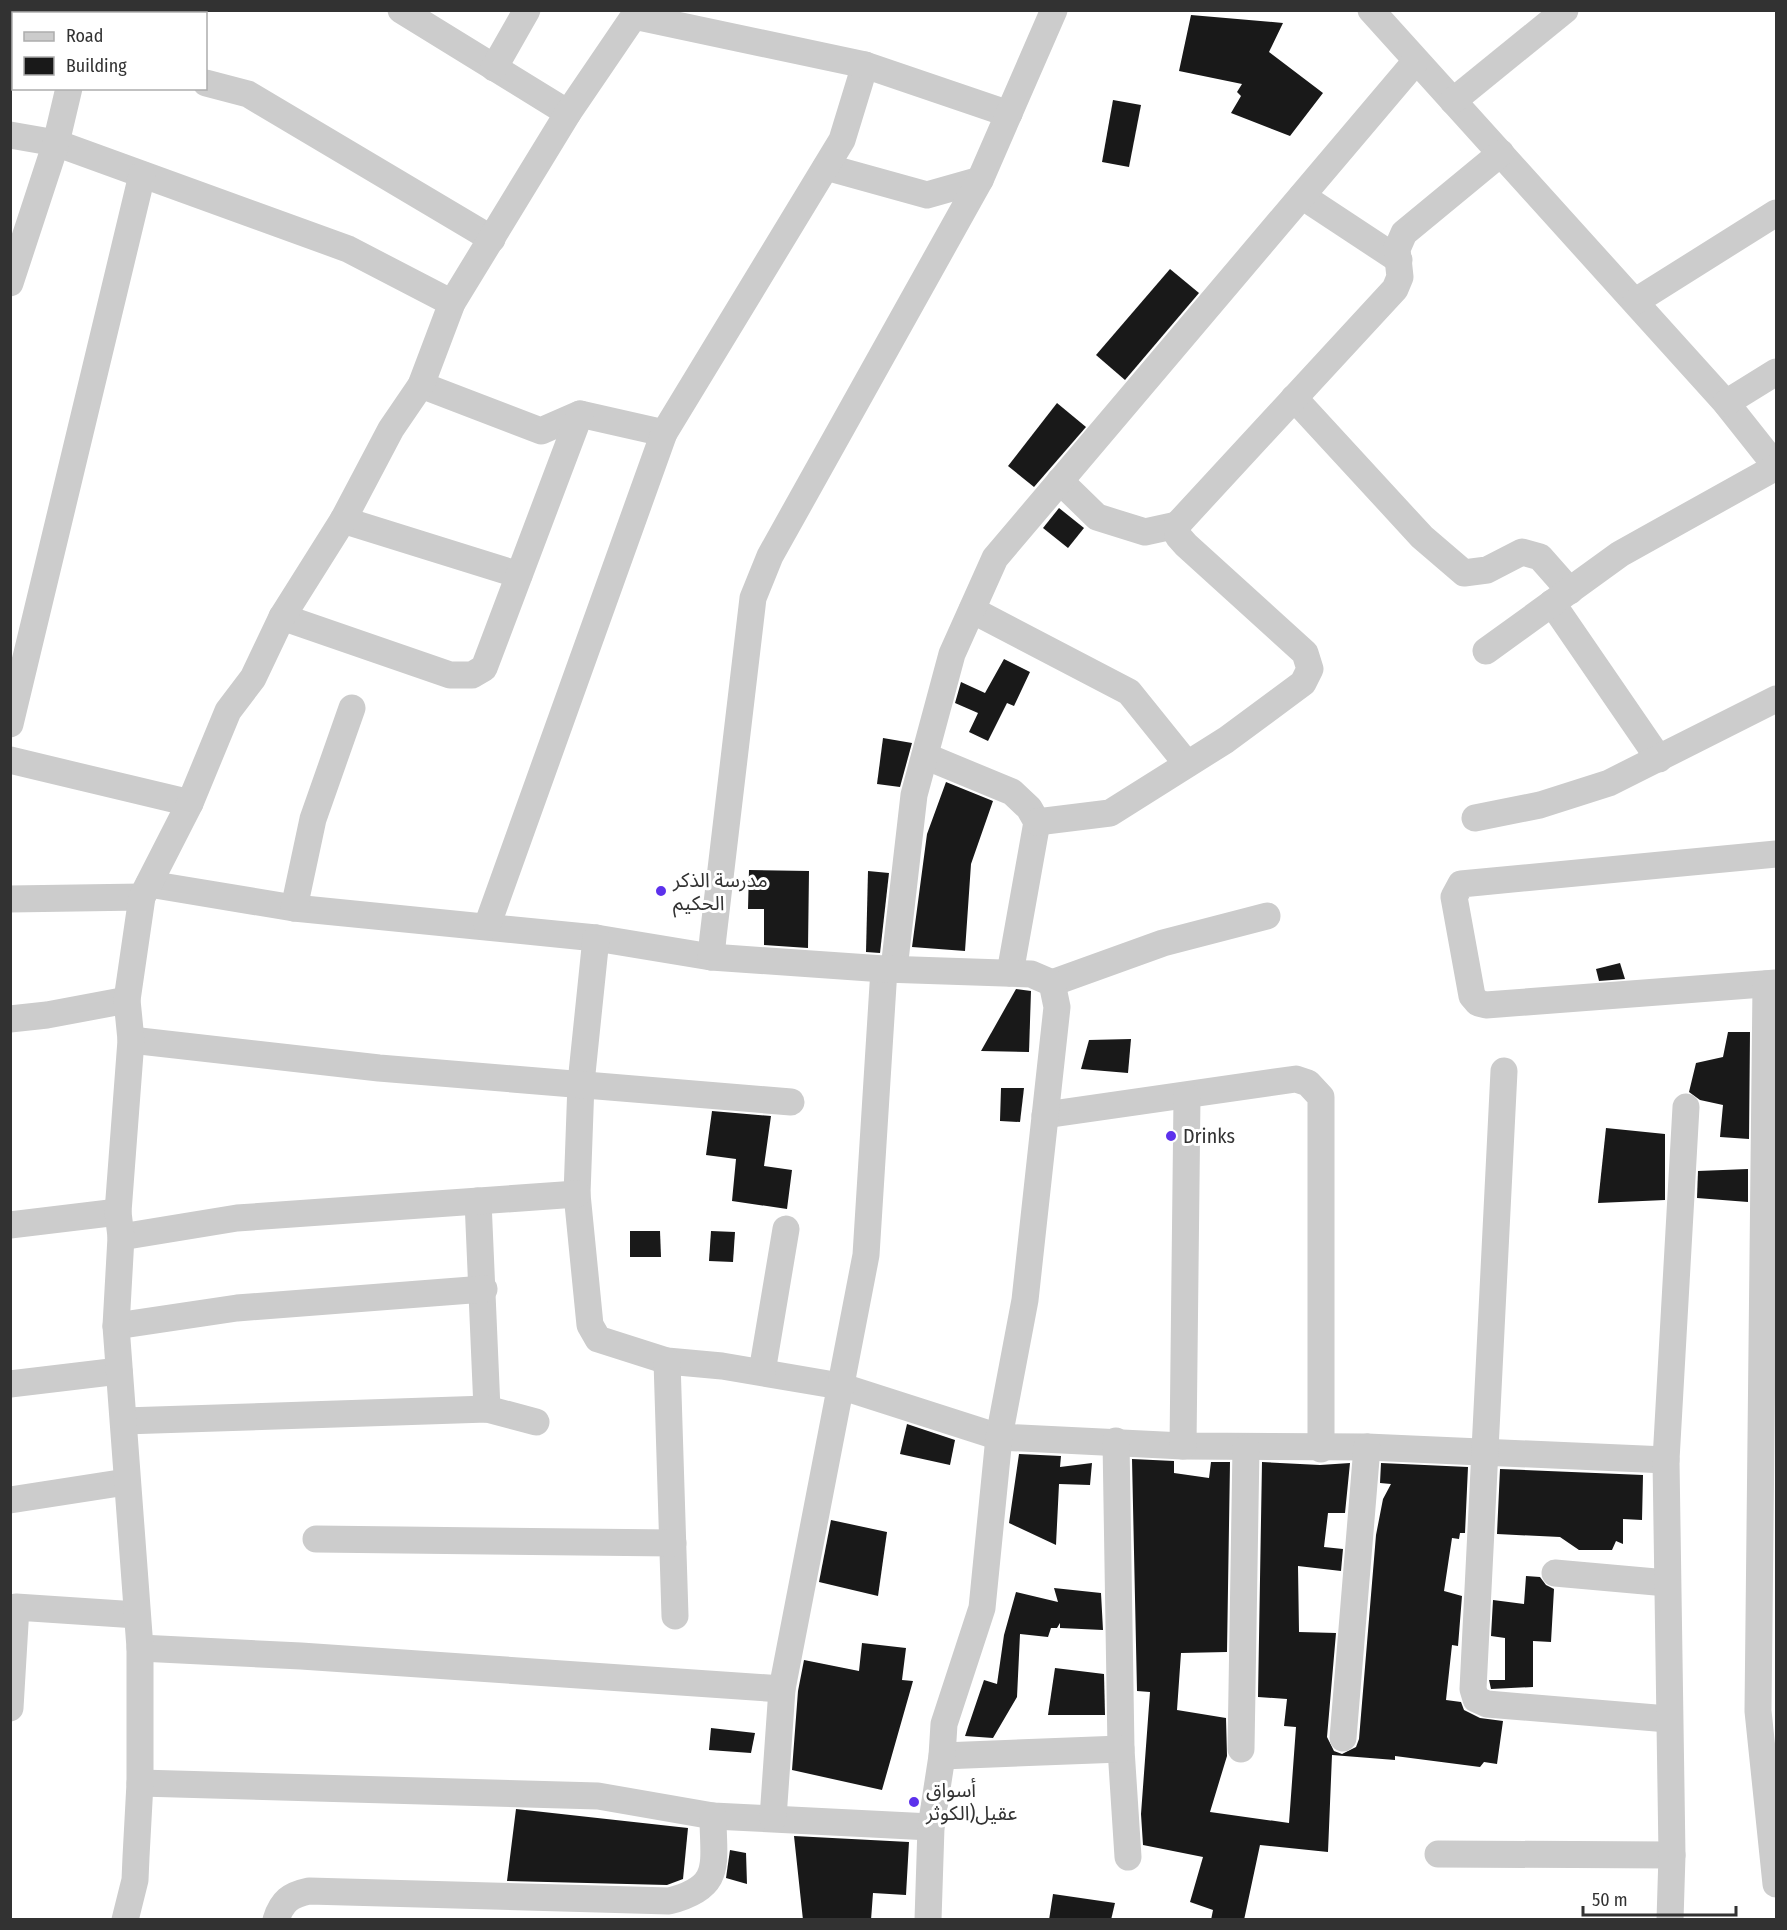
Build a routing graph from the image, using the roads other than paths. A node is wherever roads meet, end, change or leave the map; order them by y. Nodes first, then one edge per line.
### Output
1 (401, 10) edge
2 (527, 10) edge
3 (1054, 10) edge
4 (1371, 10) edge
5 (1564, 10) edge
6 (636, 13) edge
7 (1416, 61) junction
8 (865, 65) junction
9 (207, 67) edge
10 (494, 68) junction
11 (207, 83) edge
12 (69, 90) edge
13 (248, 94) junction
14 (1453, 101) junction
15 (568, 113) junction
16 (1009, 114) junction
17 (10, 135) edge
18 (56, 144) junction
19 (1501, 153) junction
20 (826, 167) junction
21 (142, 175) junction
22 (981, 180) junction
23 (1302, 196) junction
24 (1776, 213) edge
25 (492, 239) junction
26 (1399, 260) junction
27 (11, 281) edge
28 (1636, 301) junction
29 (452, 303) junction
30 (1776, 372) edge
31 (421, 385) junction
32 (1294, 398) junction
33 (1726, 403) junction
34 (580, 414) junction
35 (663, 433) junction
36 (1776, 466) edge
37 (1060, 482) junction
38 (343, 520) junction
39 (1177, 525) junction
40 (519, 574) junction
41 (1561, 597) junction
42 (972, 610) junction
43 (282, 617) junction
44 (1486, 651) dead end
45 (1776, 699) edge
46 (352, 708) dead end
47 (10, 724) edge
48 (925, 756) junction
49 (1659, 759) junction
50 (10, 760) edge
51 (1187, 764) junction
52 (190, 803) junction
53 (1475, 818) dead end
54 (1037, 822) junction
55 (1776, 854) edge
56 (146, 890) junction
57 (10, 899) edge
58 (294, 908) junction
59 (1267, 916) dead end
60 (488, 926) junction
61 (596, 938) junction
62 (711, 957) junction
63 (889, 969) junction
64 (1010, 973) junction
65 (1052, 983) junction
66 (1771, 984) edge
67 (127, 1000) junction
68 (10, 1019) edge
69 (131, 1040) junction
70 (1504, 1071) dead end
71 (581, 1083) junction
72 (1187, 1097) junction
73 (790, 1102) dead end
74 (1686, 1107) dead end
75 (1045, 1115) junction
76 (577, 1194) junction
77 (478, 1201) junction
78 (10, 1225) edge
79 (119, 1225) junction
80 (786, 1228) dead end
81 (1770, 1232) edge
82 (484, 1289) junction
83 (1769, 1319) edge
84 (116, 1326) junction
85 (667, 1361) junction
86 (119, 1371) junction
87 (762, 1372) junction
88 (10, 1384) edge
89 (840, 1386) junction
90 (487, 1409) junction
91 (124, 1422) junction
92 (536, 1422) dead end
93 (999, 1437) junction
94 (1116, 1441) junction
95 (1183, 1446) junction
96 (1367, 1447) junction
97 (1246, 1448) junction
98 (1321, 1449) junction
99 (1484, 1453) junction
100 (1666, 1460) junction
101 (126, 1482) junction
102 (10, 1500) edge
103 (316, 1539) dead end
104 (673, 1543) junction
105 (1555, 1573) dead end
106 (1667, 1582) junction
107 (13, 1608) edge
108 (137, 1615) junction
109 (675, 1616) dead end
110 (140, 1648) junction
111 (782, 1689) junction
112 (10, 1708) edge
113 (1668, 1719) junction
114 (1343, 1738) dead end
115 (1121, 1749) junction
116 (1241, 1749) dead end
117 (942, 1756) junction
118 (140, 1783) junction
119 (713, 1816) junction
120 (773, 1818) junction
121 (931, 1827) junction
122 (1438, 1854) dead end
123 (1672, 1855) junction
124 (1128, 1857) dead end
125 (1776, 1884) edge
126 (125, 1920) edge
127 (276, 1920) edge
128 (928, 1920) edge
129 (1670, 1920) edge

1 - 10 street
2 - 10 street
3 - 16 street
4 - 7 street
5 - 14 street
6 - 8 street
6 - 15 street
7 - 14 street
7 - 23 street
8 - 16 street
8 - 20 street
9 - 13 street
10 - 15 street
11 - 13 street
12 - 18 street
13 - 25 street
14 - 19 street
15 - 25 street
16 - 22 street
17 - 18 street
18 - 21 street
18 - 27 street
19 - 26 street
19 - 28 street
20 - 22 street
20 - 35 street
21 - 29 street
21 - 47 street
22 - 62 street
23 - 26 street
23 - 37 street
24 - 28 street
25 - 29 street
26 - 32 street
28 - 33 street
29 - 31 street
30 - 33 street
31 - 34 street
31 - 38 street
32 - 39 street
32 - 41 street
33 - 36 street
34 - 35 street
34 - 40 street
35 - 60 street
36 - 41 street
37 - 39 street
37 - 42 street
38 - 40 street
38 - 43 street
39 - 51 street
40 - 43 street
41 - 44 street
41 - 49 street
42 - 48 street
42 - 51 street
43 - 52 street
45 - 49 street
46 - 58 street
48 - 54 street
48 - 63 street
49 - 53 street
50 - 52 street
51 - 54 street
52 - 56 street
54 - 64 street
55 - 66 street
56 - 57 street
56 - 58 street
56 - 67 street
58 - 60 street
59 - 65 street
60 - 61 street
61 - 62 street
61 - 71 street
62 - 63 street
63 - 64 street
63 - 89 street
64 - 65 street
65 - 75 street
66 - 81 street
67 - 68 street
67 - 69 street
69 - 71 street
69 - 79 street
70 - 99 street
71 - 73 street
71 - 76 street
72 - 75 street
72 - 95 street
72 - 98 street
74 - 100 street
75 - 93 street
76 - 77 street
76 - 85 street
77 - 79 street
77 - 82 street
78 - 79 street
79 - 84 street
80 - 87 street
81 - 83 street
82 - 84 street
82 - 90 street
83 - 125 street
84 - 86 street
85 - 87 street
85 - 104 street
86 - 88 street
86 - 91 street
87 - 89 street
89 - 93 street
89 - 111 street
90 - 91 street
90 - 92 street
91 - 101 street
93 - 94 street
93 - 117 street
94 - 95 street
94 - 115 street
95 - 97 street
96 - 98 street
96 - 99 street
96 - 114 street
97 - 98 street
97 - 116 street
99 - 100 street
99 - 113 street
100 - 106 street
101 - 102 street
101 - 108 street
103 - 104 street
104 - 109 street
105 - 106 street
106 - 113 street
107 - 108 street
107 - 112 street
108 - 110 street
110 - 111 street
110 - 118 street
111 - 120 street
113 - 123 street
115 - 117 street
115 - 124 street
117 - 121 street
118 - 119 street
118 - 126 street
119 - 120 street
119 - 127 street
120 - 121 street
121 - 128 street
122 - 123 street
123 - 129 street

